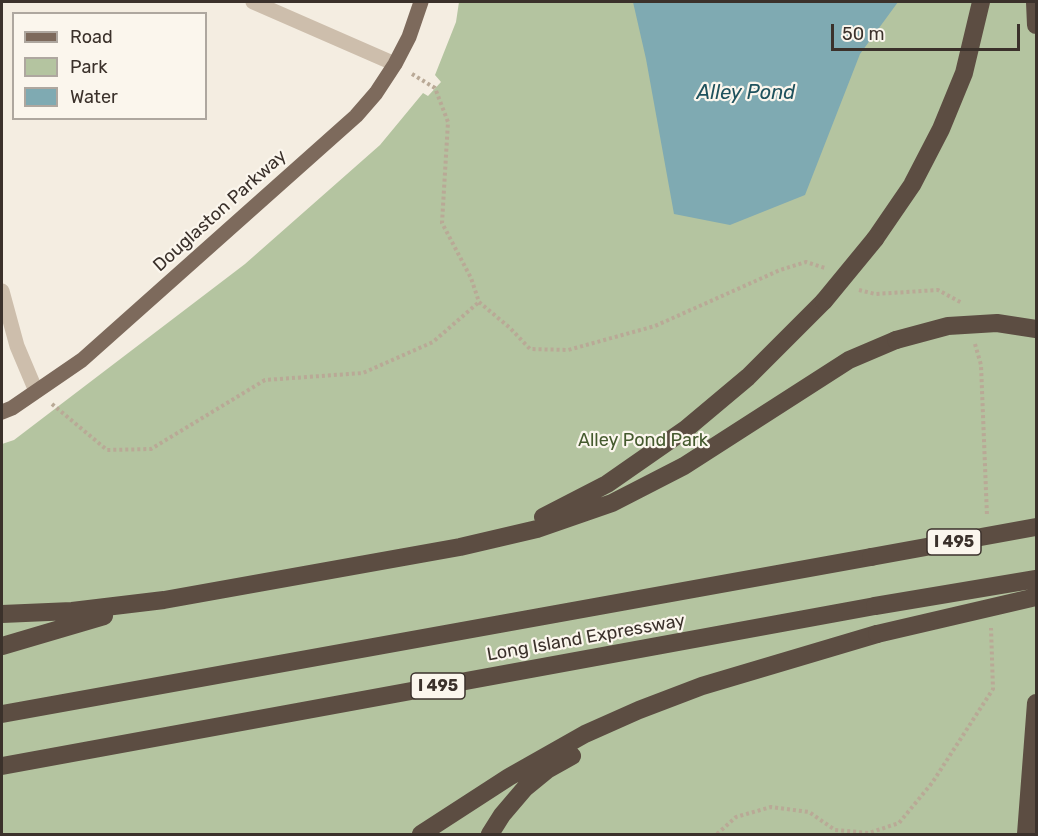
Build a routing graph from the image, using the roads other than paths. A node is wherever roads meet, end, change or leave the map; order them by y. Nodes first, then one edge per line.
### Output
1 (253, 2) edge
2 (421, 2) edge
3 (981, 2) edge
4 (1035, 2) edge
5 (1036, 25) edge
6 (395, 64) junction
7 (2, 291) edge
8 (1036, 329) edge
9 (36, 391) junction
10 (2, 412) edge
11 (1036, 527) edge
12 (460, 547) junction
13 (1036, 579) edge
14 (1036, 597) edge
15 (164, 600) junction
16 (2, 614) edge
17 (2, 646) edge
18 (762, 668) junction
19 (1036, 703) edge
20 (2, 714) edge
21 (2, 766) edge
22 (421, 834) edge
23 (490, 834) edge
24 (1026, 834) edge

1 - 6 street
2 - 6 main road, Douglaston Parkway
3 - 12 highway, bridge
4 - 5 highway
6 - 9 main road, Douglaston Parkway
7 - 9 street
8 - 12 highway, bridge
9 - 10 main road, Douglaston Parkway
11 - 20 highway, Long Island Expressway / I 495, bridge
12 - 15 highway
13 - 21 highway, Long Island Expressway / I 495, bridge
14 - 18 highway, bridge
15 - 16 highway
15 - 17 highway
18 - 22 highway
18 - 23 highway
19 - 24 highway

